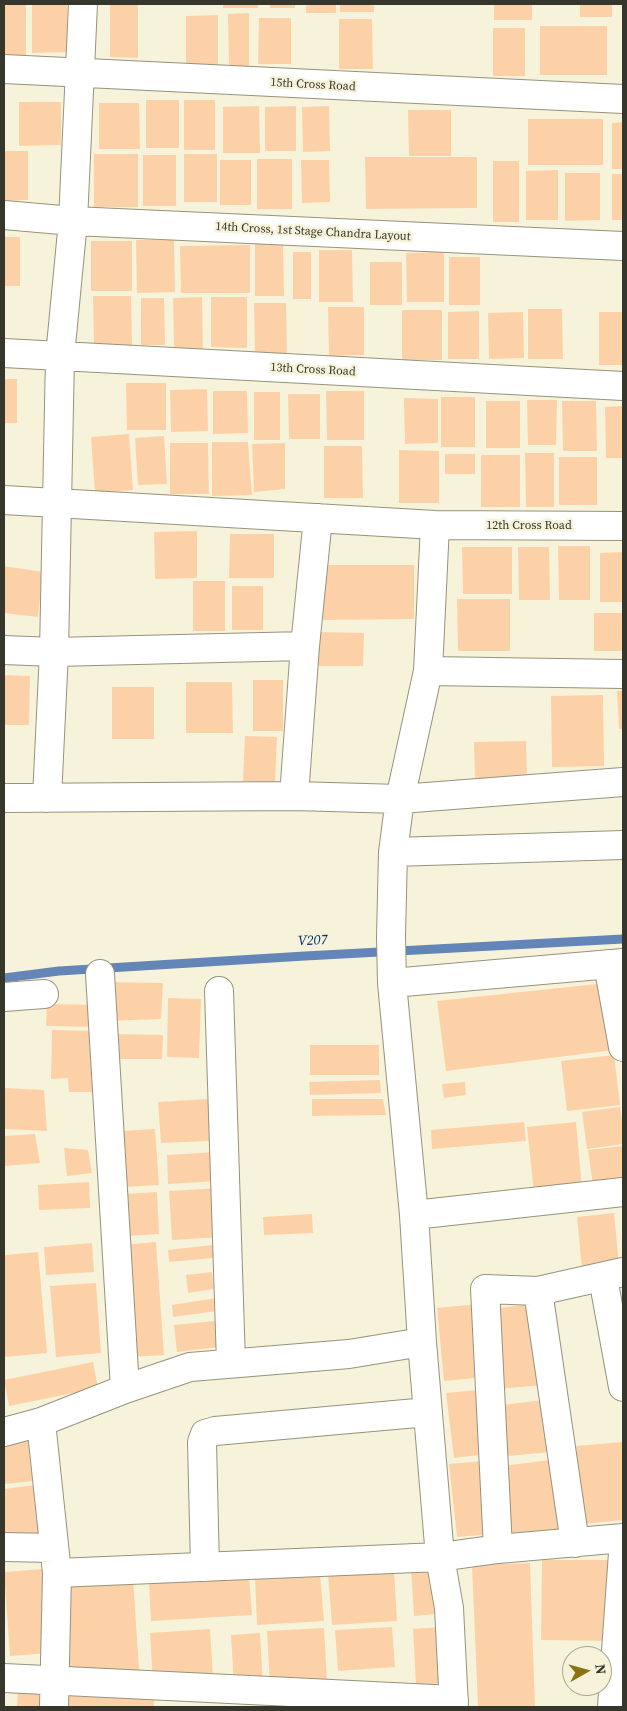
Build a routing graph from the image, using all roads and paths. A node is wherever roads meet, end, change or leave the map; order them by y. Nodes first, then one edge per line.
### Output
1 (83, 4) edge
2 (4, 69) edge
3 (80, 74) junction
4 (623, 99) edge
5 (4, 215) edge
6 (73, 221) junction
7 (623, 246) edge
8 (4, 353) edge
9 (60, 356) junction
10 (623, 386) edge
11 (4, 500) edge
12 (56, 504) junction
13 (318, 518) junction
14 (435, 525) junction
15 (623, 526) edge
16 (305, 646) junction
17 (4, 650) edge
18 (54, 652) junction
19 (428, 671) junction
20 (623, 674) edge
21 (623, 782) edge
22 (294, 796) junction
23 (4, 798) edge
24 (47, 798) junction
25 (400, 799) junction
26 (623, 845) edge
27 (393, 852) junction
28 (616, 964) edge
29 (100, 974) dead end
30 (392, 974) junction
31 (219, 990) dead end
32 (44, 994) dead end
33 (4, 997) edge
34 (623, 1047) edge
35 (623, 1192) edge
36 (414, 1215) junction
37 (613, 1275) edge
38 (538, 1291) junction
39 (422, 1342) junction
40 (231, 1363) junction
41 (623, 1387) edge
42 (125, 1389) junction
43 (428, 1412) junction
44 (42, 1422) junction
45 (4, 1432) edge
46 (623, 1538) edge
47 (575, 1543) junction
48 (4, 1548) edge
49 (498, 1549) junction
50 (623, 1553) edge
51 (440, 1557) junction
52 (55, 1560) junction
53 (206, 1566) junction
54 (4, 1678) edge
55 (54, 1694) edge
56 (307, 1700) edge
57 (454, 1704) edge
58 (612, 1707) edge

1 - 3 street
2 - 3 street, 15th Cross Road
3 - 4 street, 15th Cross Road
3 - 6 street
5 - 6 street, 14th Cross, 1st Stage Chandra Layout
6 - 7 street, 14th Cross, 1st Stage Chandra Layout
6 - 9 street
8 - 9 street, 13th Cross Road
9 - 10 street, 13th Cross Road
9 - 12 street
11 - 12 street
12 - 13 street, 12th Cross Road
12 - 18 street
13 - 14 street, 12th Cross Road
13 - 16 street
14 - 15 street, 12th Cross Road
14 - 19 street
16 - 18 street
16 - 22 street
17 - 18 street
18 - 24 street
19 - 20 street
19 - 25 street
21 - 25 street
22 - 24 street
22 - 25 street
23 - 24 street
25 - 27 street
26 - 27 street
27 - 30 street
28 - 30 street
28 - 34 street
29 - 42 street
30 - 36 street
31 - 40 street
32 - 33 street
35 - 36 street
36 - 39 street
37 - 38 street
37 - 41 street
38 - 47 street
38 - 49 street
39 - 40 street
39 - 43 street
40 - 42 street
42 - 44 street
43 - 51 street
43 - 53 street
44 - 45 street
44 - 52 street
46 - 47 street
47 - 49 street
48 - 52 street
49 - 51 street
50 - 58 street
51 - 53 street
51 - 57 street
52 - 53 street
52 - 55 street
54 - 55 street
55 - 56 street
56 - 57 street

